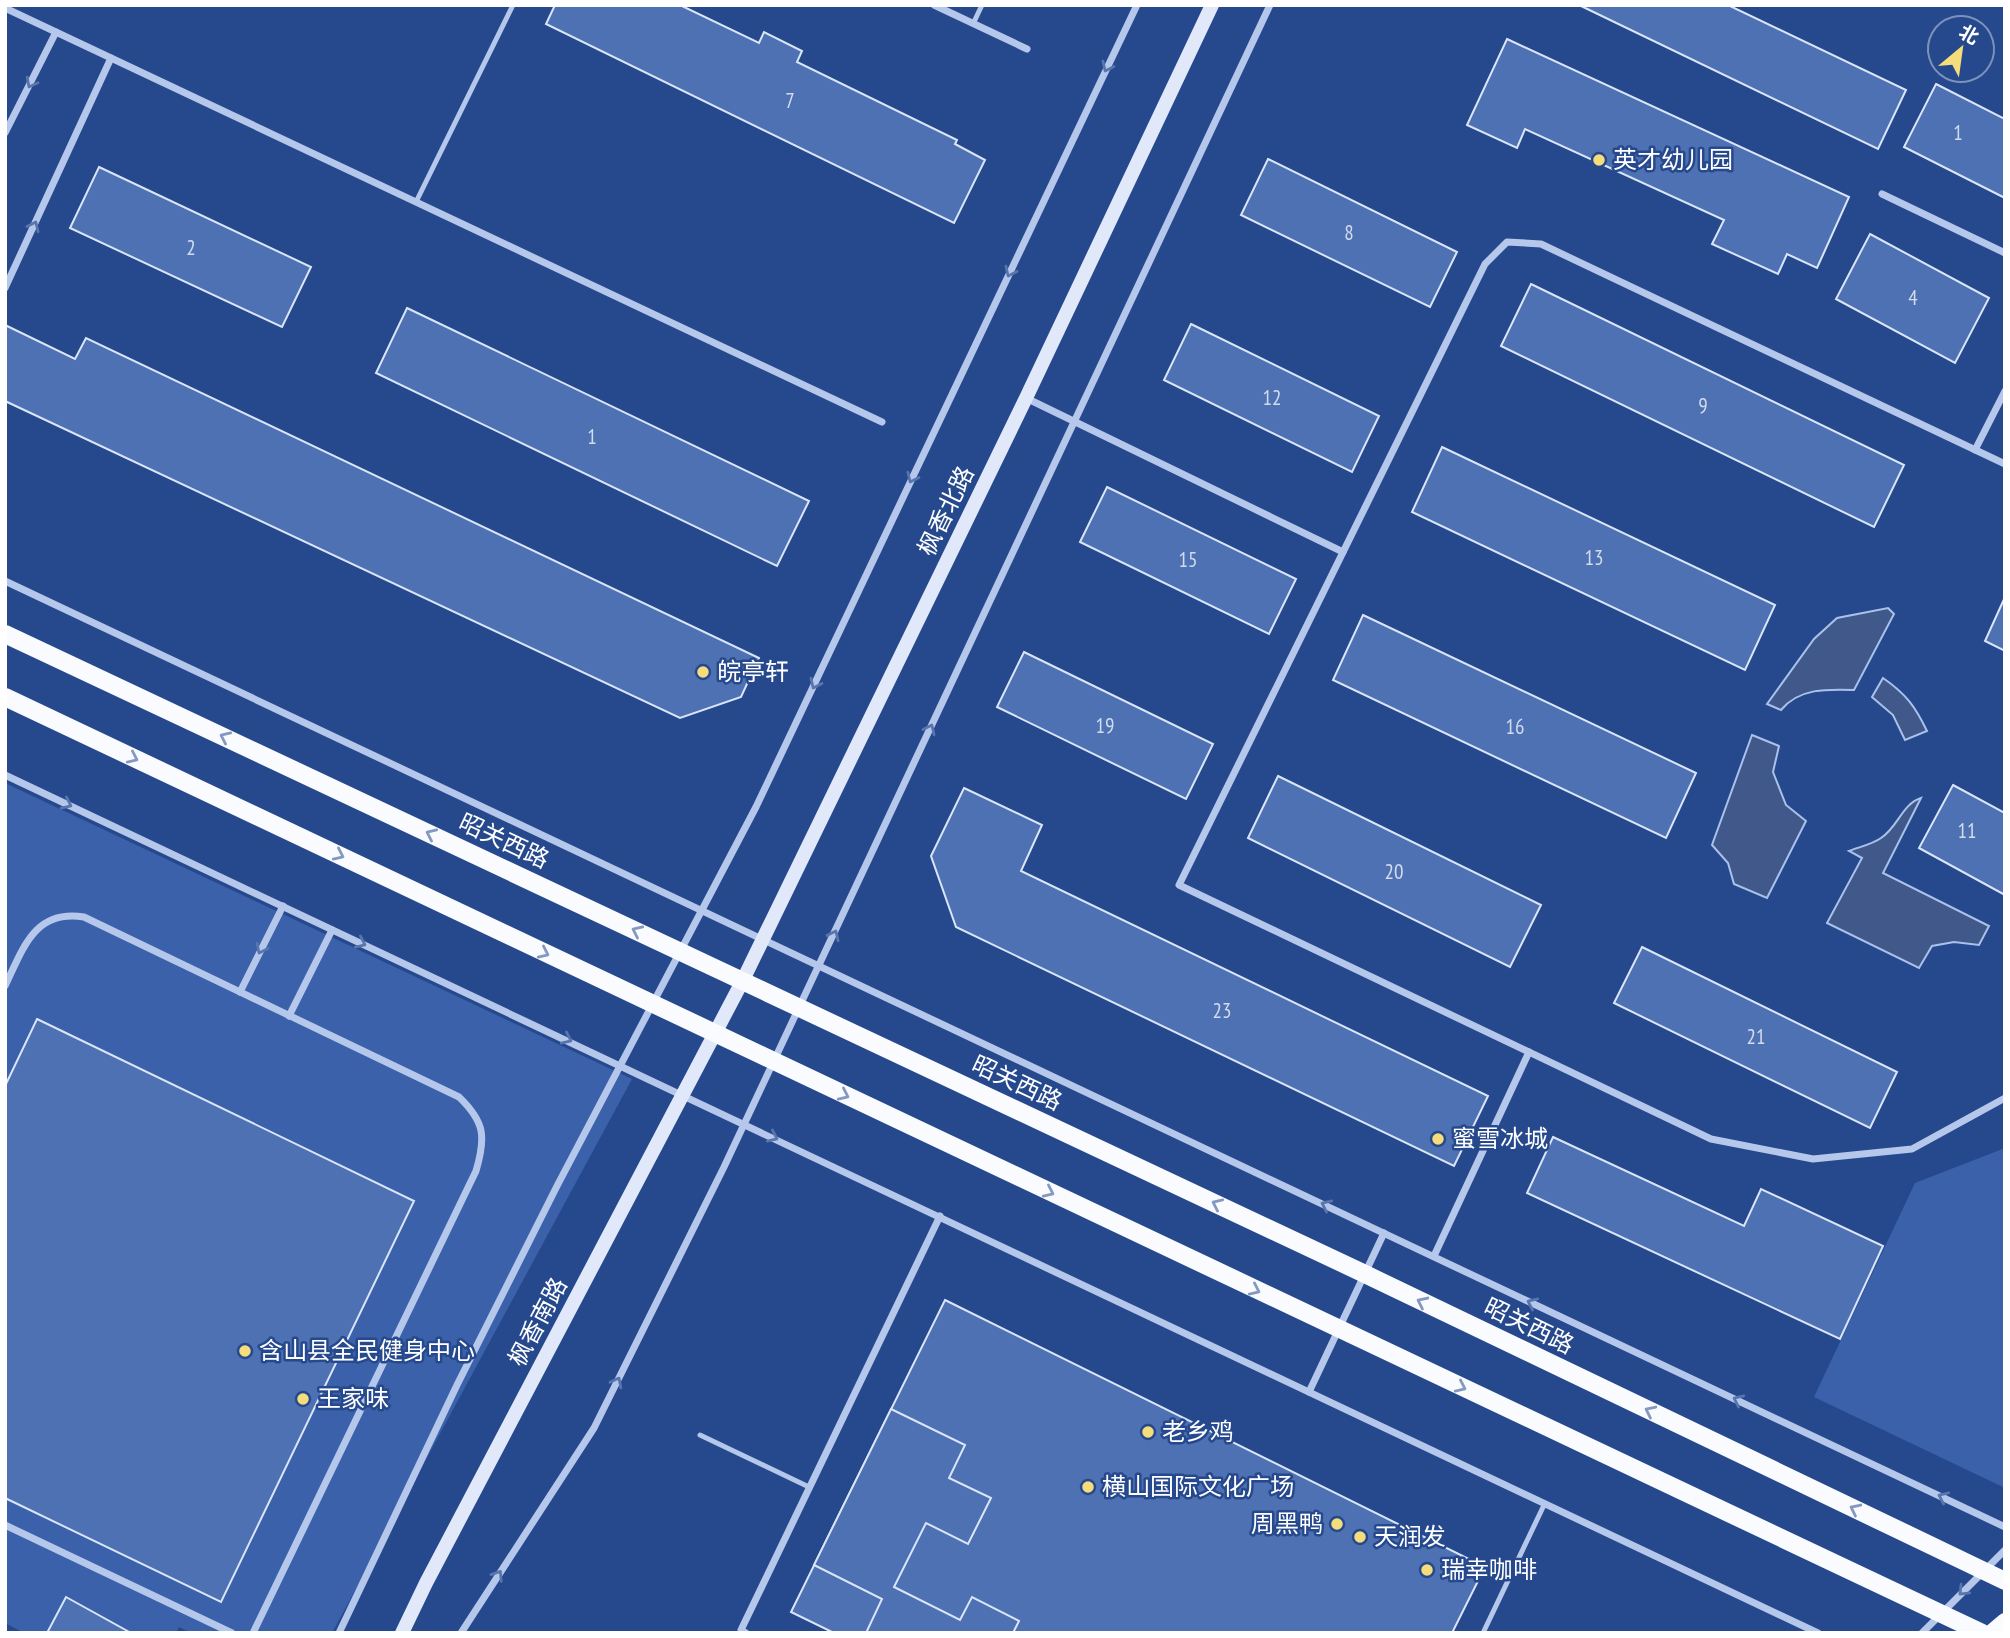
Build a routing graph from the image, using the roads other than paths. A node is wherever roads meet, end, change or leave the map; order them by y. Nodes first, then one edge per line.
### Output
1 (513, 5) edge
2 (933, 5) edge
3 (982, 5) edge
4 (1137, 5) edge
5 (1213, 5) edge
6 (1270, 5) edge
7 (5, 8) edge
8 (973, 24) junction
9 (57, 32) junction
10 (1027, 49) dead end
11 (111, 58) junction
12 (5, 133) edge
13 (1882, 194) dead end
14 (416, 202) junction
15 (2005, 253) edge
16 (5, 288) edge
17 (2005, 391) edge
18 (1026, 398) junction
19 (882, 422) dead end
20 (1074, 422) junction
21 (1975, 450) junction
22 (2005, 464) edge
23 (1343, 552) junction
24 (5, 581) edge
25 (5, 634) edge
26 (5, 697) edge
27 (5, 775) edge
28 (283, 906) junction
29 (702, 910) junction
30 (332, 930) junction
31 (763, 939) junction
32 (681, 951) junction
33 (820, 965) junction
34 (743, 980) junction
35 (5, 986) edge
36 (240, 992) junction
37 (652, 1004) junction
38 (800, 1007) junction
39 (289, 1016) junction
40 (716, 1034) junction
41 (1529, 1052) junction
42 (774, 1062) junction
43 (621, 1065) junction
44 (683, 1094) junction
45 (2005, 1098) edge
46 (745, 1124) junction
47 (940, 1216) junction
48 (1384, 1233) junction
49 (1434, 1256) junction
50 (1365, 1274) junction
51 (1338, 1329) junction
52 (1309, 1392) junction
53 (700, 1435) dead end
54 (809, 1487) junction
55 (1545, 1503) junction
56 (5, 1525) edge
57 (2005, 1527) edge
58 (2005, 1550) edge
59 (1984, 1571) junction
60 (2005, 1581) edge
61 (1941, 1613) junction
62 (2005, 1622) edge
63 (232, 1633) edge
64 (253, 1633) edge
65 (339, 1633) edge
66 (402, 1633) edge
67 (461, 1633) edge
68 (746, 1633) edge
69 (1483, 1633) edge
70 (1818, 1633) edge
71 (1922, 1633) edge
72 (1982, 1633) edge
73 (1993, 1633) edge

1 - 14 lane
2 - 8 street
3 - 8 lane
4 -> 29 street
5 - 18 main road, 枫香北路
6 - 20 street
7 - 9 street
8 - 10 street
9 - 11 street
9 -> 12 street
11 - 14 street
16 -> 11 street
13 - 15 street
14 - 19 street
17 - 21 street
18 - 20 street
18 - 31 main road, 枫香北路
20 - 23 street
33 -> 20 street
21 - 22 street
21 - 23 street
23 - 41 street
24 - 29 street
32 -> 25 main road, 昭关西路
26 -> 37 main road
27 -> 28 street
28 - 30 street
28 -> 36 street
29 - 31 street
29 - 32 street
30 - 39 street
30 -> 43 street
31 - 33 street
31 - 34 main road, 枫香北路
32 - 34 main road, 昭关西路
32 - 37 street
33 - 38 street
48 -> 33 street
34 - 38 main road, 昭关西路
34 - 40 main road, 枫香北路
35 - 36 street
36 - 39 street
37 - 40 main road
37 - 43 street
38 - 42 street
50 -> 38 main road, 昭关西路
39 - 64 street
40 - 42 main road
40 - 44 main road, 枫香南路
41 - 45 street
41 - 49 street
42 - 46 street
42 -> 51 main road
43 - 44 street
43 - 65 street
44 - 46 street
44 - 66 main road, 枫香南路
46 -> 47 street
67 -> 46 street
47 - 52 street
47 - 54 street
48 - 49 street
48 - 50 street
57 -> 49 street
50 - 51 street
59 -> 50 main road, 昭关西路
51 - 52 street
51 -> 61 main road
52 - 55 street
53 - 54 lane
54 - 68 street
55 - 69 lane
55 - 70 street
56 - 63 street
58 - 59 street
59 - 60 main road, 昭关西路
59 -> 61 street
61 - 71 street
61 - 72 main road
62 - 73 main road

